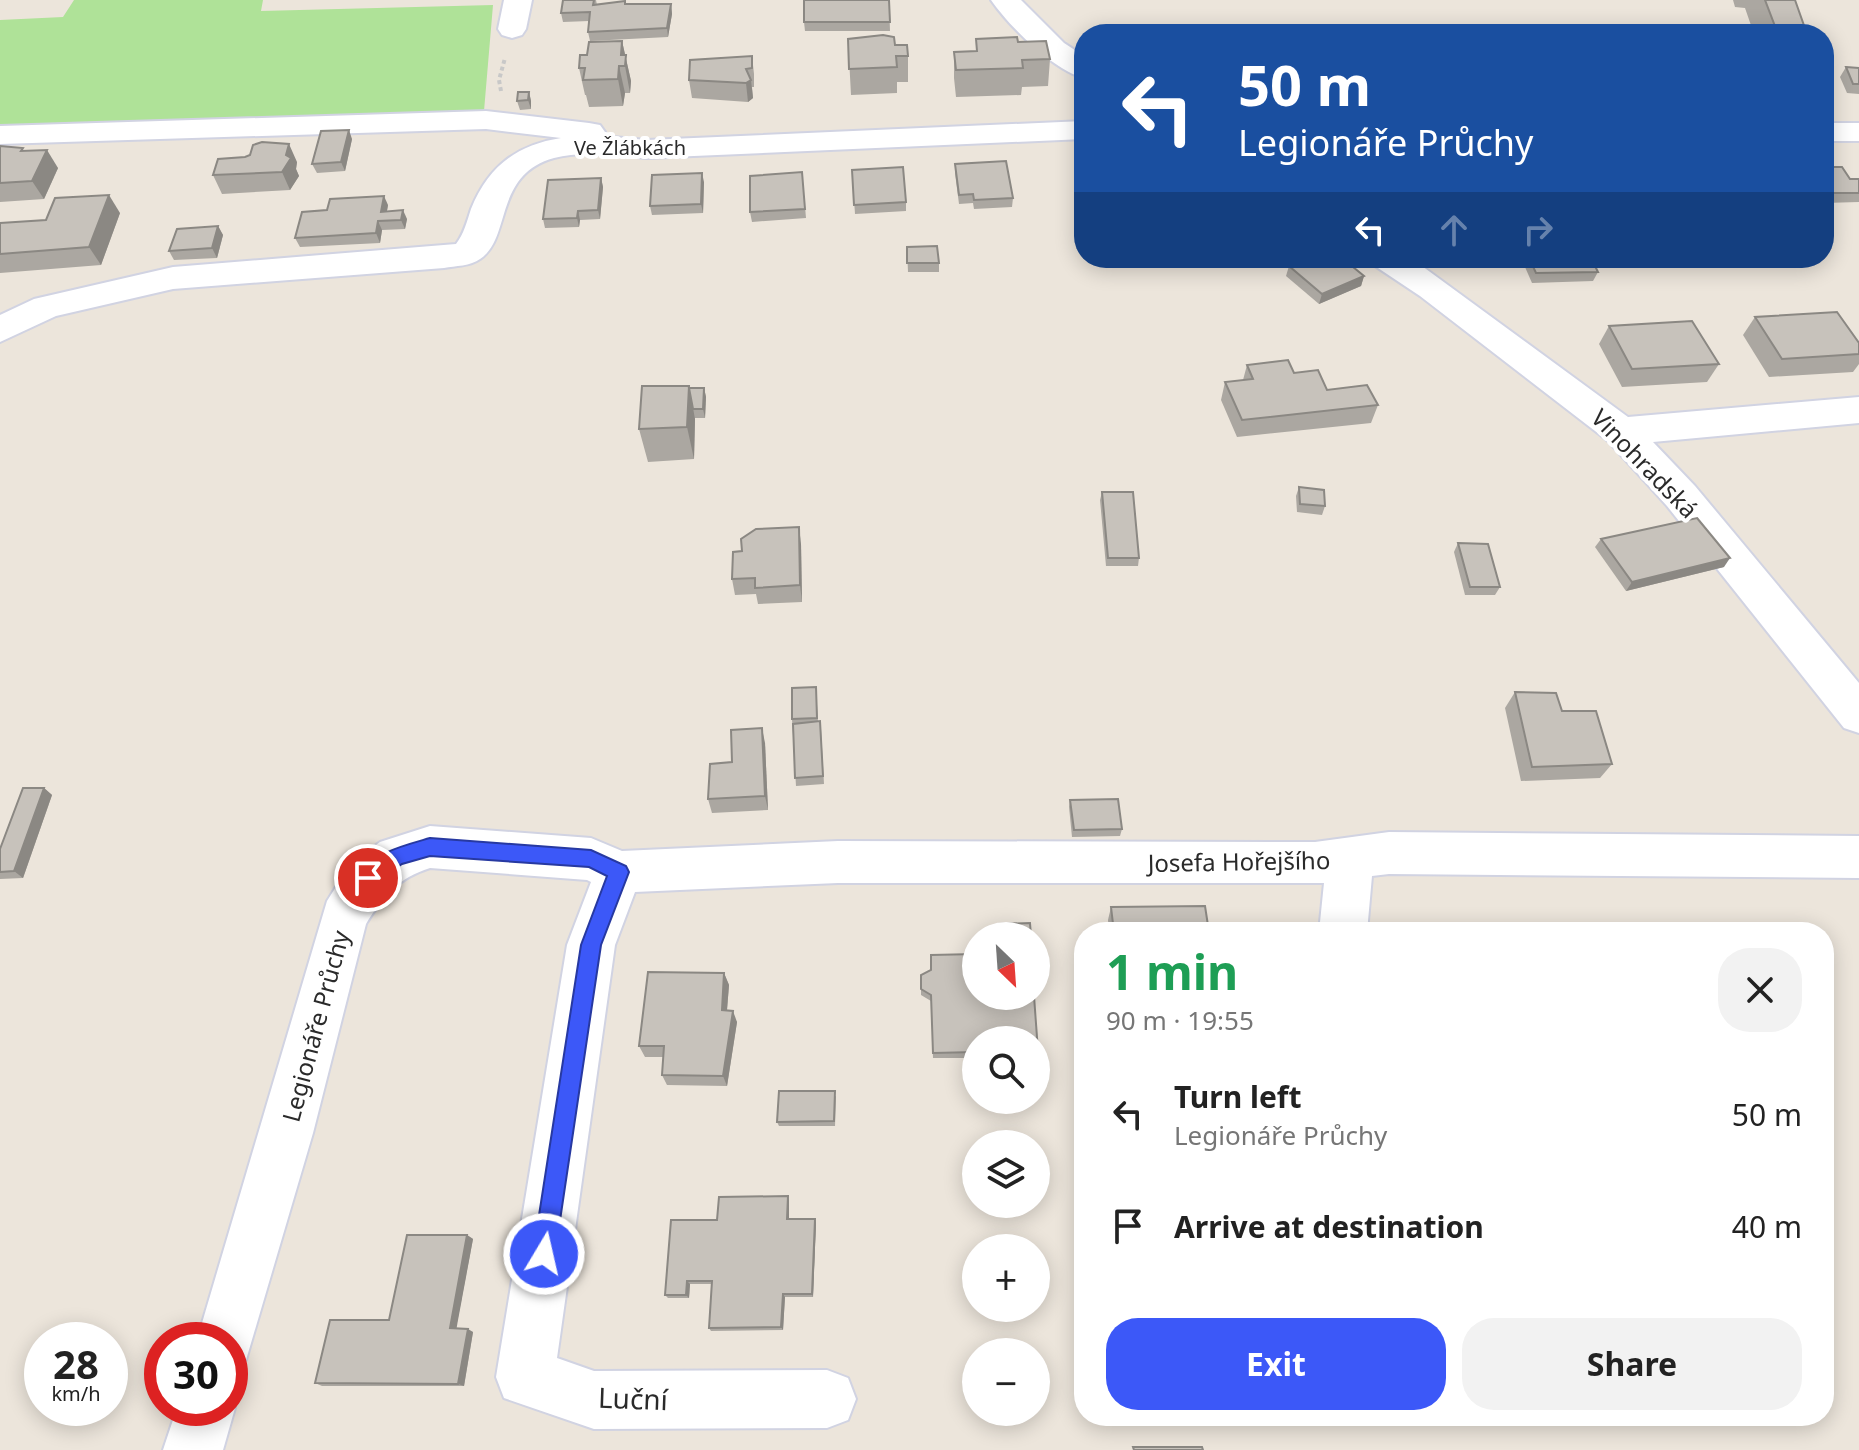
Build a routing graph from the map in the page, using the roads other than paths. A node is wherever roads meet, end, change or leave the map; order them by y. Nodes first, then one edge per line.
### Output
1 (518, 0) edge
2 (1005, 0) edge
3 (512, 29) road end
4 (1074, 62) edge
5 (1074, 130) edge
6 (1834, 132) edge
7 (1859, 132) edge
8 (0, 135) edge
9 (614, 147) junction
10 (1402, 268) edge
11 (0, 330) edge
12 (1859, 410) edge
13 (1621, 431) junction
14 (1859, 715) edge
15 (1859, 857) edge
16 (1350, 859) junction
17 (619, 872) junction
18 (1344, 922) edge
19 (231, 1322) edge
20 (827, 1399) dead end
21 (200, 1426) edge
22 (193, 1450) edge

1 - 3 street
2 - 4 street
5 - 9 street, Ve Žlábkách
6 - 7 street
8 - 9 street
9 - 11 street, Ve Žlábkách
10 - 13 street, Vinohradská
12 - 13 street
13 - 14 street, Vinohradská
15 - 16 street, Josefa Hořejšího
16 - 17 street, Josefa Hořejšího
16 - 18 street
17 - 19 street, Legionáře Průchy
17 - 20 street, Luční
21 - 22 street

